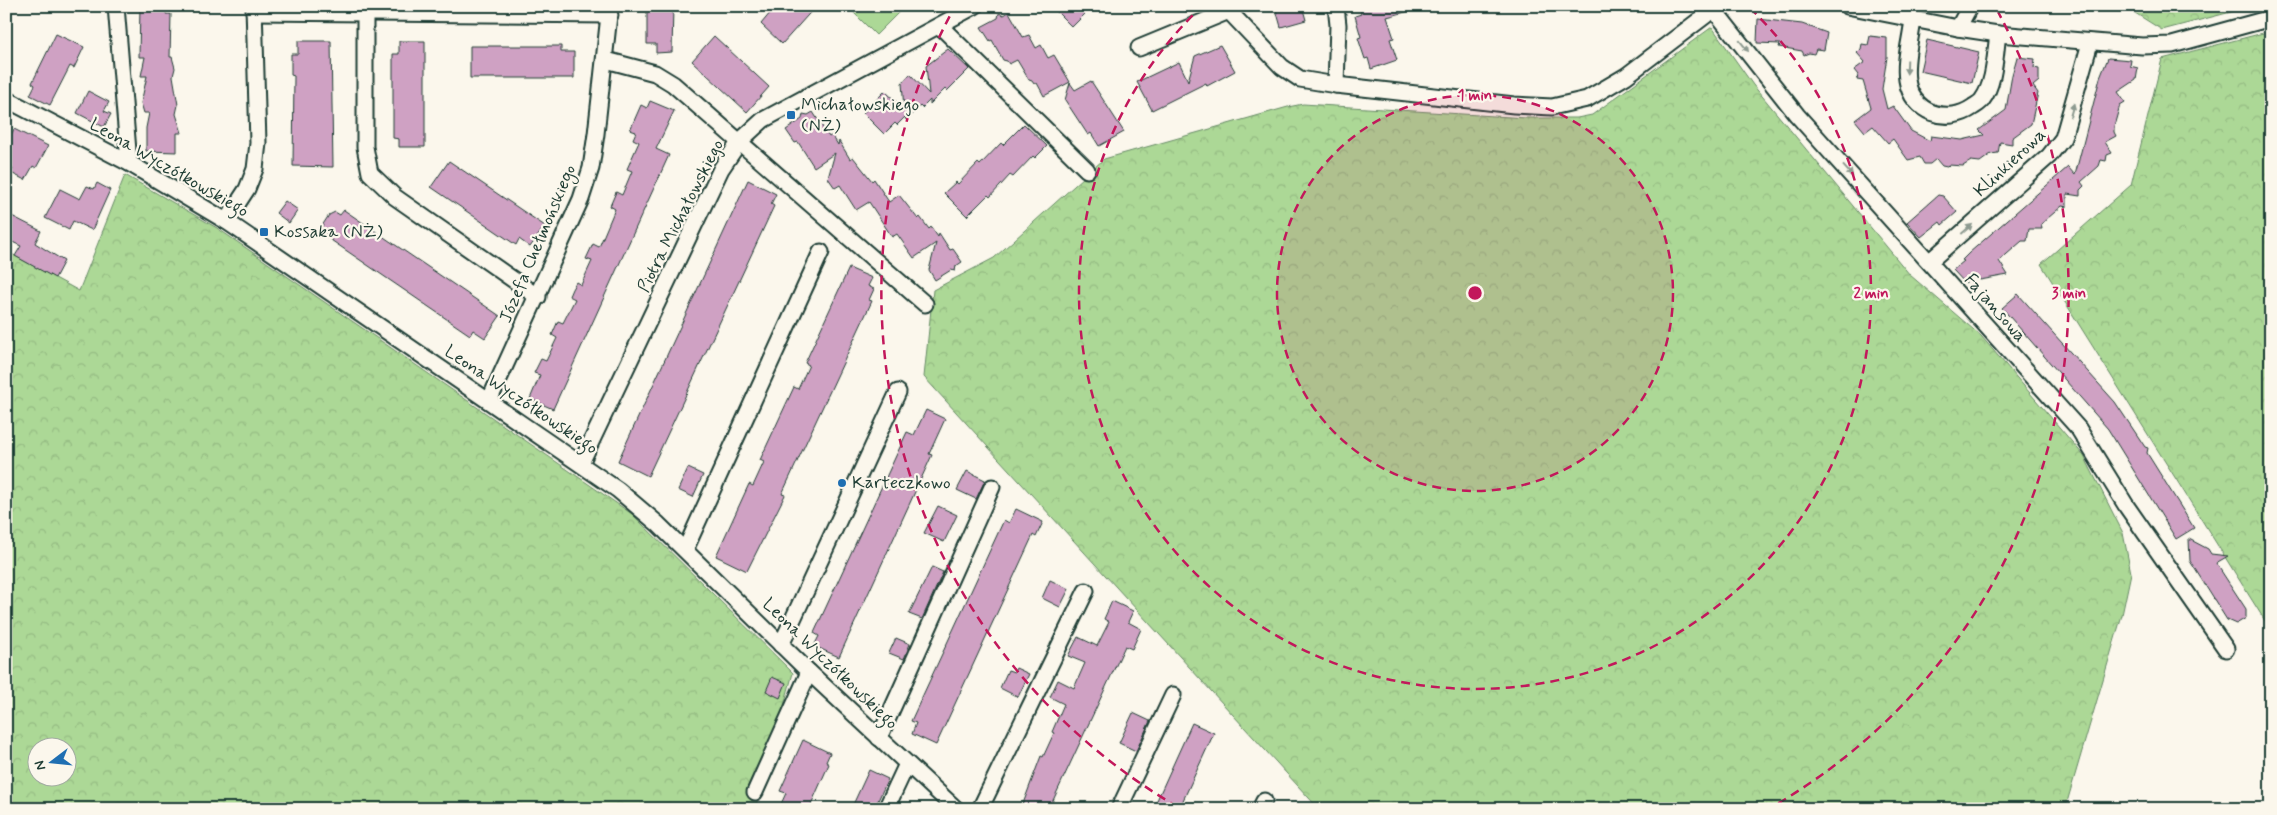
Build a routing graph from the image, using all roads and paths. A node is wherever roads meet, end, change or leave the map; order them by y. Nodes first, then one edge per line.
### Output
1 (116, 6) edge
2 (975, 6) edge
3 (1336, 6) edge
4 (1847, 6) edge
5 (1970, 6) edge
6 (1714, 7) edge
7 (254, 9) edge
8 (1226, 9) edge
9 (610, 11) edge
10 (365, 14) junction
11 (2271, 18) edge
12 (1913, 19) junction
13 (940, 26) junction
14 (1958, 28) junction
15 (1998, 34) junction
16 (2090, 43) junction
17 (1139, 48) dead end
18 (606, 60) junction
19 (1336, 85) junction
20 (6, 99) edge
21 (740, 141) junction
22 (129, 163) junction
23 (1087, 170) dead end
24 (226, 220) junction
25 (821, 252) dead end
26 (1930, 261) junction
27 (538, 297) junction
28 (925, 304) dead end
29 (898, 392) dead end
30 (490, 401) junction
31 (581, 463) junction
32 (992, 488) dead end
33 (685, 550) junction
34 (1086, 591) dead end
35 (781, 644) junction
36 (2226, 649) dead end
37 (809, 672) junction
38 (1173, 695) dead end
39 (879, 738) junction
40 (907, 764) junction
41 (755, 792) dead end
42 (886, 809) edge
43 (956, 809) edge
44 (980, 809) edge
45 (1119, 809) edge

1 - 22 street
2 - 13 street, Piotra Michałowskiego
3 - 19 street
4 - 12 street
5 - 14 street
6 - 19 street
6 -> 26 street, Fajansowa
7 - 10 street
7 - 24 street
8 - 17 street
8 - 19 street
9 - 10 street
9 - 18 street, Józefa Chełmońskiego
10 - 27 street
11 - 16 street
12 - 14 street
12 -> 15 street
13 - 21 street, Piotra Michałowskiego
13 - 23 street
14 - 15 street
15 - 16 street
26 -> 16 street, Klinkierowa
18 - 21 street
18 - 27 street, Józefa Chełmońskiego
20 - 22 street, Leona Wyczółkowskiego
21 - 28 street
21 - 31 street, Piotra Michałowskiego
22 - 24 street, Leona Wyczółkowskiego
24 - 30 street, Leona Wyczółkowskiego
25 - 33 street
26 - 36 street, Fajansowa
27 - 30 street, Józefa Chełmońskiego
29 - 35 street
30 - 31 street, Leona Wyczółkowskiego
31 - 33 street, Leona Wyczółkowskiego
32 - 39 street
33 - 35 street, Leona Wyczółkowskiego
34 - 44 street
35 - 37 street, Leona Wyczółkowskiego
37 - 39 street, Leona Wyczółkowskiego
37 - 41 street
38 - 45 street
39 - 40 street, Leona Wyczółkowskiego
40 - 42 street
40 - 43 street, Leona Wyczółkowskiego

